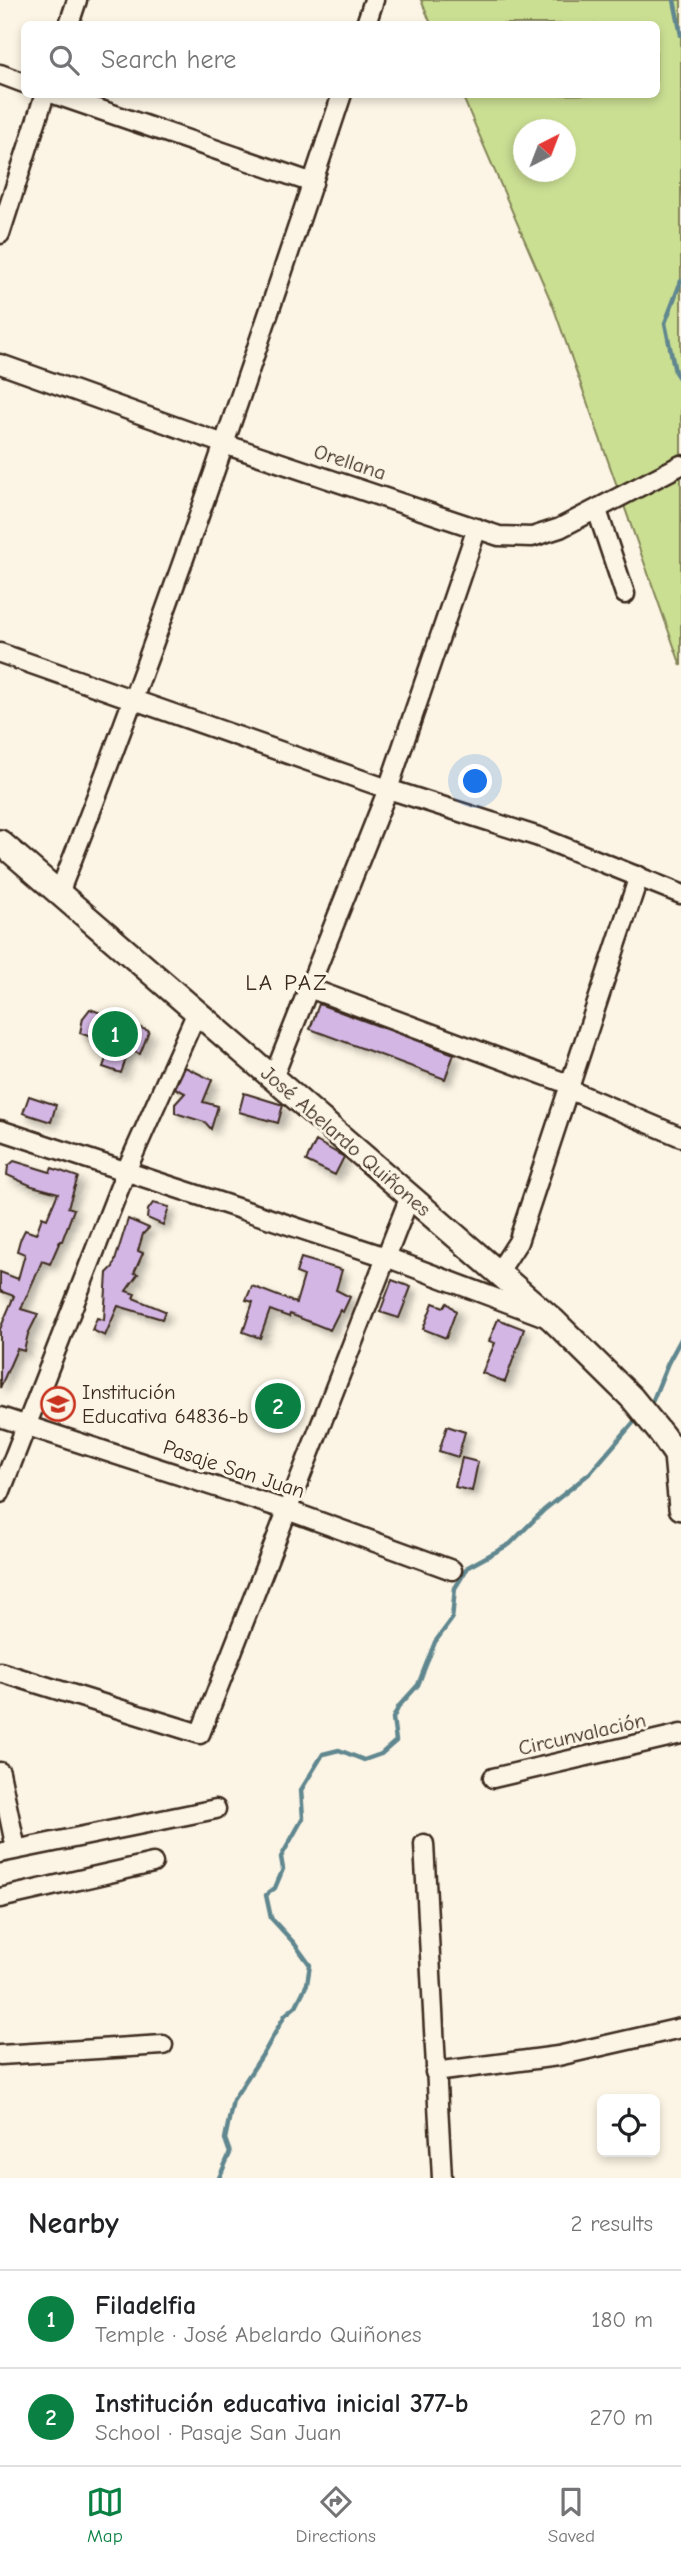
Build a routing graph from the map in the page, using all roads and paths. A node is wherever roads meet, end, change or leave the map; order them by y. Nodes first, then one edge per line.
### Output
1 (77, 0) edge
2 (374, 0) edge
3 (70, 21) edge
4 (367, 21) edge
5 (0, 74) edge
6 (21, 82) edge
7 (44, 98) edge
8 (66, 98) edge
9 (341, 98) edge
10 (313, 183) junction
11 (0, 234) edge
12 (0, 364) edge
13 (224, 444) junction
14 (681, 464) edge
15 (597, 510) junction
16 (477, 528) junction
17 (625, 594) dead end
18 (0, 653) edge
19 (132, 698) junction
20 (388, 789) junction
21 (0, 842) edge
22 (639, 876) junction
23 (60, 893) junction
24 (681, 894) edge
25 (309, 988) junction
26 (197, 1012) junction
27 (273, 1078) junction
28 (571, 1088) junction
29 (0, 1130) edge
30 (681, 1137) edge
31 (126, 1171) junction
32 (410, 1196) junction
33 (386, 1257) junction
34 (498, 1272) junction
35 (553, 1320) junction
36 (0, 1417) edge
37 (27, 1426) junction
38 (678, 1454) edge
39 (0, 1493) edge
40 (681, 1508) edge
41 (287, 1510) junction
42 (452, 1570) dead end
43 (0, 1672) edge
44 (681, 1734) edge
45 (0, 1772) edge
46 (493, 1778) dead end
47 (216, 1809) dead end
48 (424, 1844) dead end
49 (8, 1851) edge
50 (153, 1863) dead end
51 (0, 1898) edge
52 (681, 2028) edge
53 (163, 2045) dead end
54 (0, 2055) edge
55 (435, 2072) junction
56 (442, 2178) edge

1 - 3 street
2 - 4 street
5 - 6 street
7 - 11 street
8 - 10 street
9 - 10 street
10 - 13 street
12 - 13 street, Orellana
13 - 16 street, Orellana
13 - 19 street
14 - 15 street, Orellana
15 - 16 street, Orellana
15 - 17 street
16 - 20 street
18 - 19 street
19 - 20 street
19 - 23 street
20 - 22 street
20 - 25 street
21 - 23 street, José Abelardo Quiñones
22 - 24 street
22 - 28 street
23 - 26 street, José Abelardo Quiñones
25 - 27 street
25 - 28 street
26 - 27 street, José Abelardo Quiñones
26 - 31 street
27 - 32 street, José Abelardo Quiñones
28 - 30 street
28 - 34 street
29 - 31 street
31 - 33 street
31 - 37 street
32 - 33 street
32 - 34 street, José Abelardo Quiñones
33 - 35 street
33 - 41 street
34 - 35 street, José Abelardo Quiñones
35 - 38 street, José Abelardo Quiñones
36 - 37 street, Pasaje San Juan
37 - 39 street
37 - 41 street, Pasaje San Juan
38 - 40 street
41 - 42 street, Pasaje San Juan
41 - 43 street
44 - 46 street, Circunvalación
45 - 49 street
47 - 49 street
48 - 55 street
50 - 51 street
52 - 55 street
53 - 54 street
55 - 56 street

